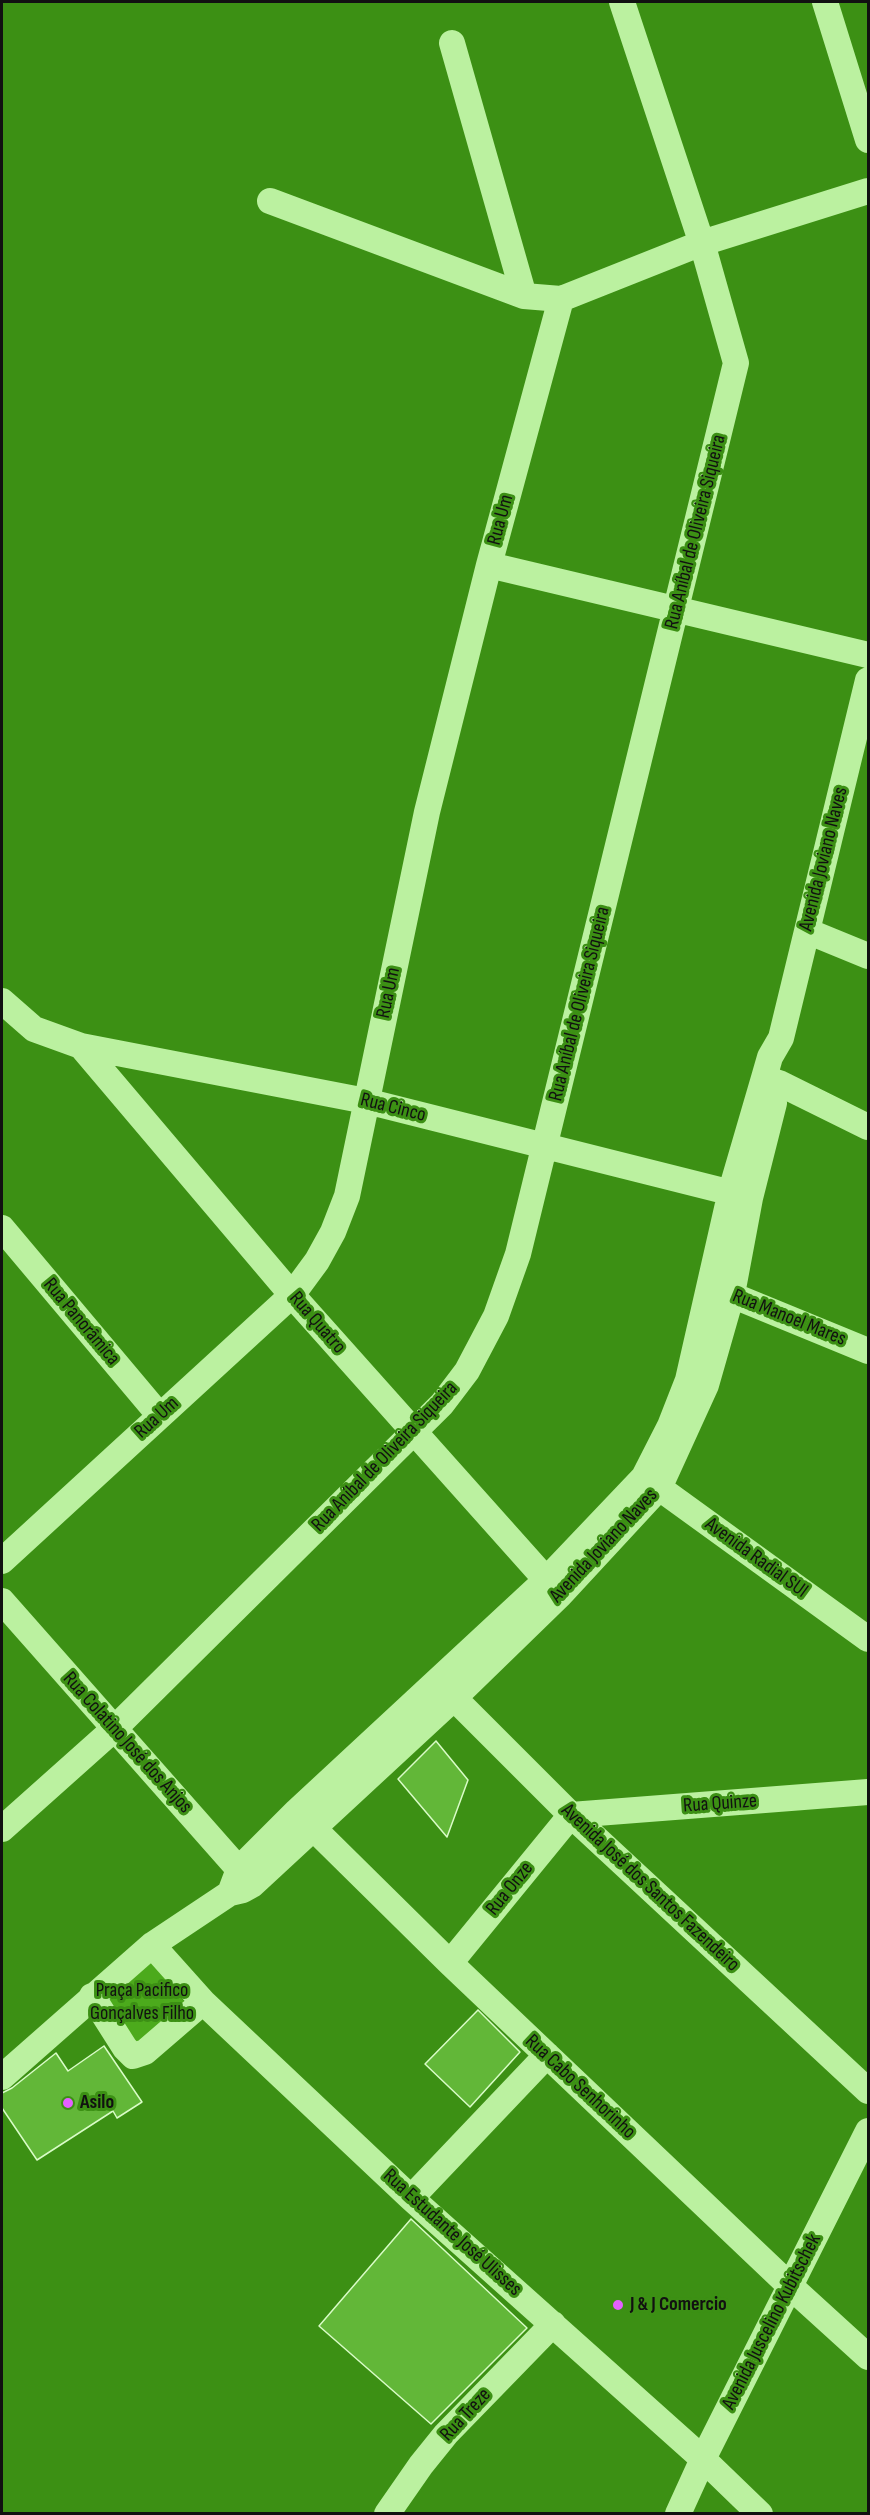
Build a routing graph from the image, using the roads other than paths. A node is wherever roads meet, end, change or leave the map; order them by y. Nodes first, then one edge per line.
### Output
1 (622, 2) edge
2 (825, 2) edge
3 (452, 43) dead end
4 (868, 140) edge
5 (868, 191) edge
6 (270, 201) dead end
7 (702, 243) junction
8 (524, 296) junction
9 (561, 299) junction
10 (489, 565) junction
11 (677, 609) junction
12 (868, 655) edge
13 (868, 680) edge
14 (807, 931) junction
15 (868, 956) edge
16 (2, 1001) edge
17 (81, 1046) junction
18 (771, 1081) junction
19 (366, 1101) junction
20 (868, 1127) edge
21 (546, 1147) junction
22 (741, 1195) junction
23 (2, 1228) edge
24 (720, 1290) junction
25 (292, 1295) junction
26 (868, 1351) edge
27 (160, 1416) junction
28 (414, 1432) junction
29 (652, 1483) junction
30 (2, 1561) edge
31 (553, 1587) junction
32 (2, 1601) edge
33 (868, 1639) edge
34 (445, 1690) junction
35 (114, 1729) junction
36 (868, 1792) edge
37 (571, 1815) junction
38 (305, 1820) junction
39 (2, 1829) edge
40 (240, 1882) junction
41 (152, 1945) junction
42 (450, 1963) junction
43 (92, 1996) junction
44 (202, 2002) junction
45 (547, 2055) junction
46 (2, 2077) edge
47 (868, 2091) edge
48 (868, 2131) edge
49 (411, 2198) junction
50 (790, 2286) junction
51 (553, 2324) junction
52 (868, 2357) edge
53 (703, 2459) junction
54 (387, 2514) edge
55 (678, 2514) edge
56 (760, 2514) edge

1 - 7 street, Rua Aníbal de Oliveira Siqueira
2 - 4 street
3 - 8 street
5 - 7 street
6 - 8 street
7 - 9 street
7 - 11 street, Rua Aníbal de Oliveira Siqueira
8 - 9 street
9 - 10 street, Rua Um
10 - 11 street
10 - 19 street, Rua Um
11 - 12 street
11 - 21 street, Rua Aníbal de Oliveira Siqueira
13 - 14 street, Avenida Joviano Naves
14 - 15 street
14 - 18 street, Avenida Joviano Naves
16 - 17 street, Rua Cinco
17 - 19 street, Rua Cinco
17 - 25 street, Rua Quatro
18 - 20 street
18 - 22 street, Avenida Joviano Naves
19 - 21 street, Rua Cinco
19 - 25 street, Rua Um
21 - 22 street, Rua Cinco
21 - 28 street, Rua Aníbal de Oliveira Siqueira
22 - 24 street, Avenida Joviano Naves
23 - 27 street, Rua Panorâmica
24 - 26 street, Rua Manoel Mares
24 - 29 street, Avenida Joviano Naves
25 - 27 street, Rua Um
25 - 28 street, Rua Quatro
27 - 30 street, Rua Um
28 - 31 street, Rua Quatro
28 - 35 street, Rua Aníbal de Oliveira Siqueira
29 - 31 street, Avenida Joviano Naves
29 - 33 street, Avenida Radial SUl
31 - 34 street, Avenida Joviano Naves
32 - 35 street, Rua Colatino José dos Anjos
34 - 37 street, Avenida José dos Santos Fazendeiro
34 - 38 street, Avenida Joviano Naves
35 - 39 street, Rua Aníbal de Oliveira Siqueira
35 - 40 street, Rua Colatino José dos Anjos
36 - 37 street, Rua Quinze
37 - 42 street, Rua Onze
37 - 47 street, Avenida José dos Santos Fazendeiro
38 - 40 street, Avenida Joviano Naves
38 - 42 street, Rua Cabo Senhorinho
40 - 41 street, Avenida Joviano Naves
41 - 43 street, Avenida Joviano Naves
41 - 44 street, Rua Estudante José Ulisses
42 - 45 street, Rua Cabo Senhorinho
43 - 44 street
43 - 46 street, Avenida Joviano Naves
44 - 49 street, Rua Estudante José Ulisses
45 - 49 street
45 - 50 street, Rua Cabo Senhorinho
48 - 50 street, Avenida Juscelino Kubitschek
49 - 51 street, Rua Estudante José Ulisses
50 - 52 street, Rua Cabo Senhorinho
50 - 53 street, Avenida Juscelino Kubitschek
51 - 53 street, Rua Estudante José Ulisses
51 - 54 street, Rua Treze
53 - 55 street, Avenida Juscelino Kubitschek
53 - 56 street, Rua Estudante José Ulisses

